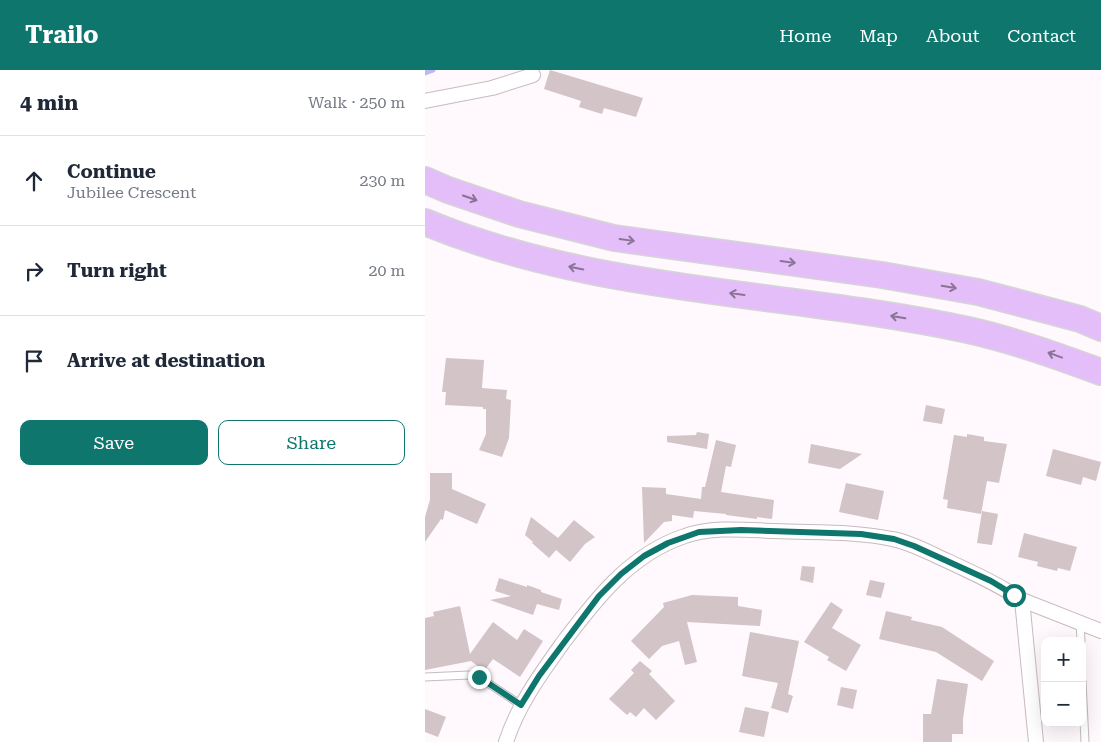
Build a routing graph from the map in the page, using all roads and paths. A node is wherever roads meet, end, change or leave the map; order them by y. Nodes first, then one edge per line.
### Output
1 (533, 75) dead end
2 (425, 101) edge
3 (425, 180) edge
4 (425, 222) edge
5 (1101, 328) edge
6 (1101, 372) edge
7 (1022, 600) junction
8 (1080, 623) junction
9 (1101, 631) edge
10 (1081, 637) edge
11 (425, 677) edge
12 (1082, 682) edge
13 (521, 705) junction
14 (506, 742) edge
15 (1035, 742) edge
16 (1085, 742) edge

1 - 2 street
3 -> 5 highway
6 -> 4 highway
7 - 8 street
7 - 13 street
7 - 15 street
8 - 9 street
8 - 10 lane
11 - 13 lane
12 - 16 lane
13 - 14 street

